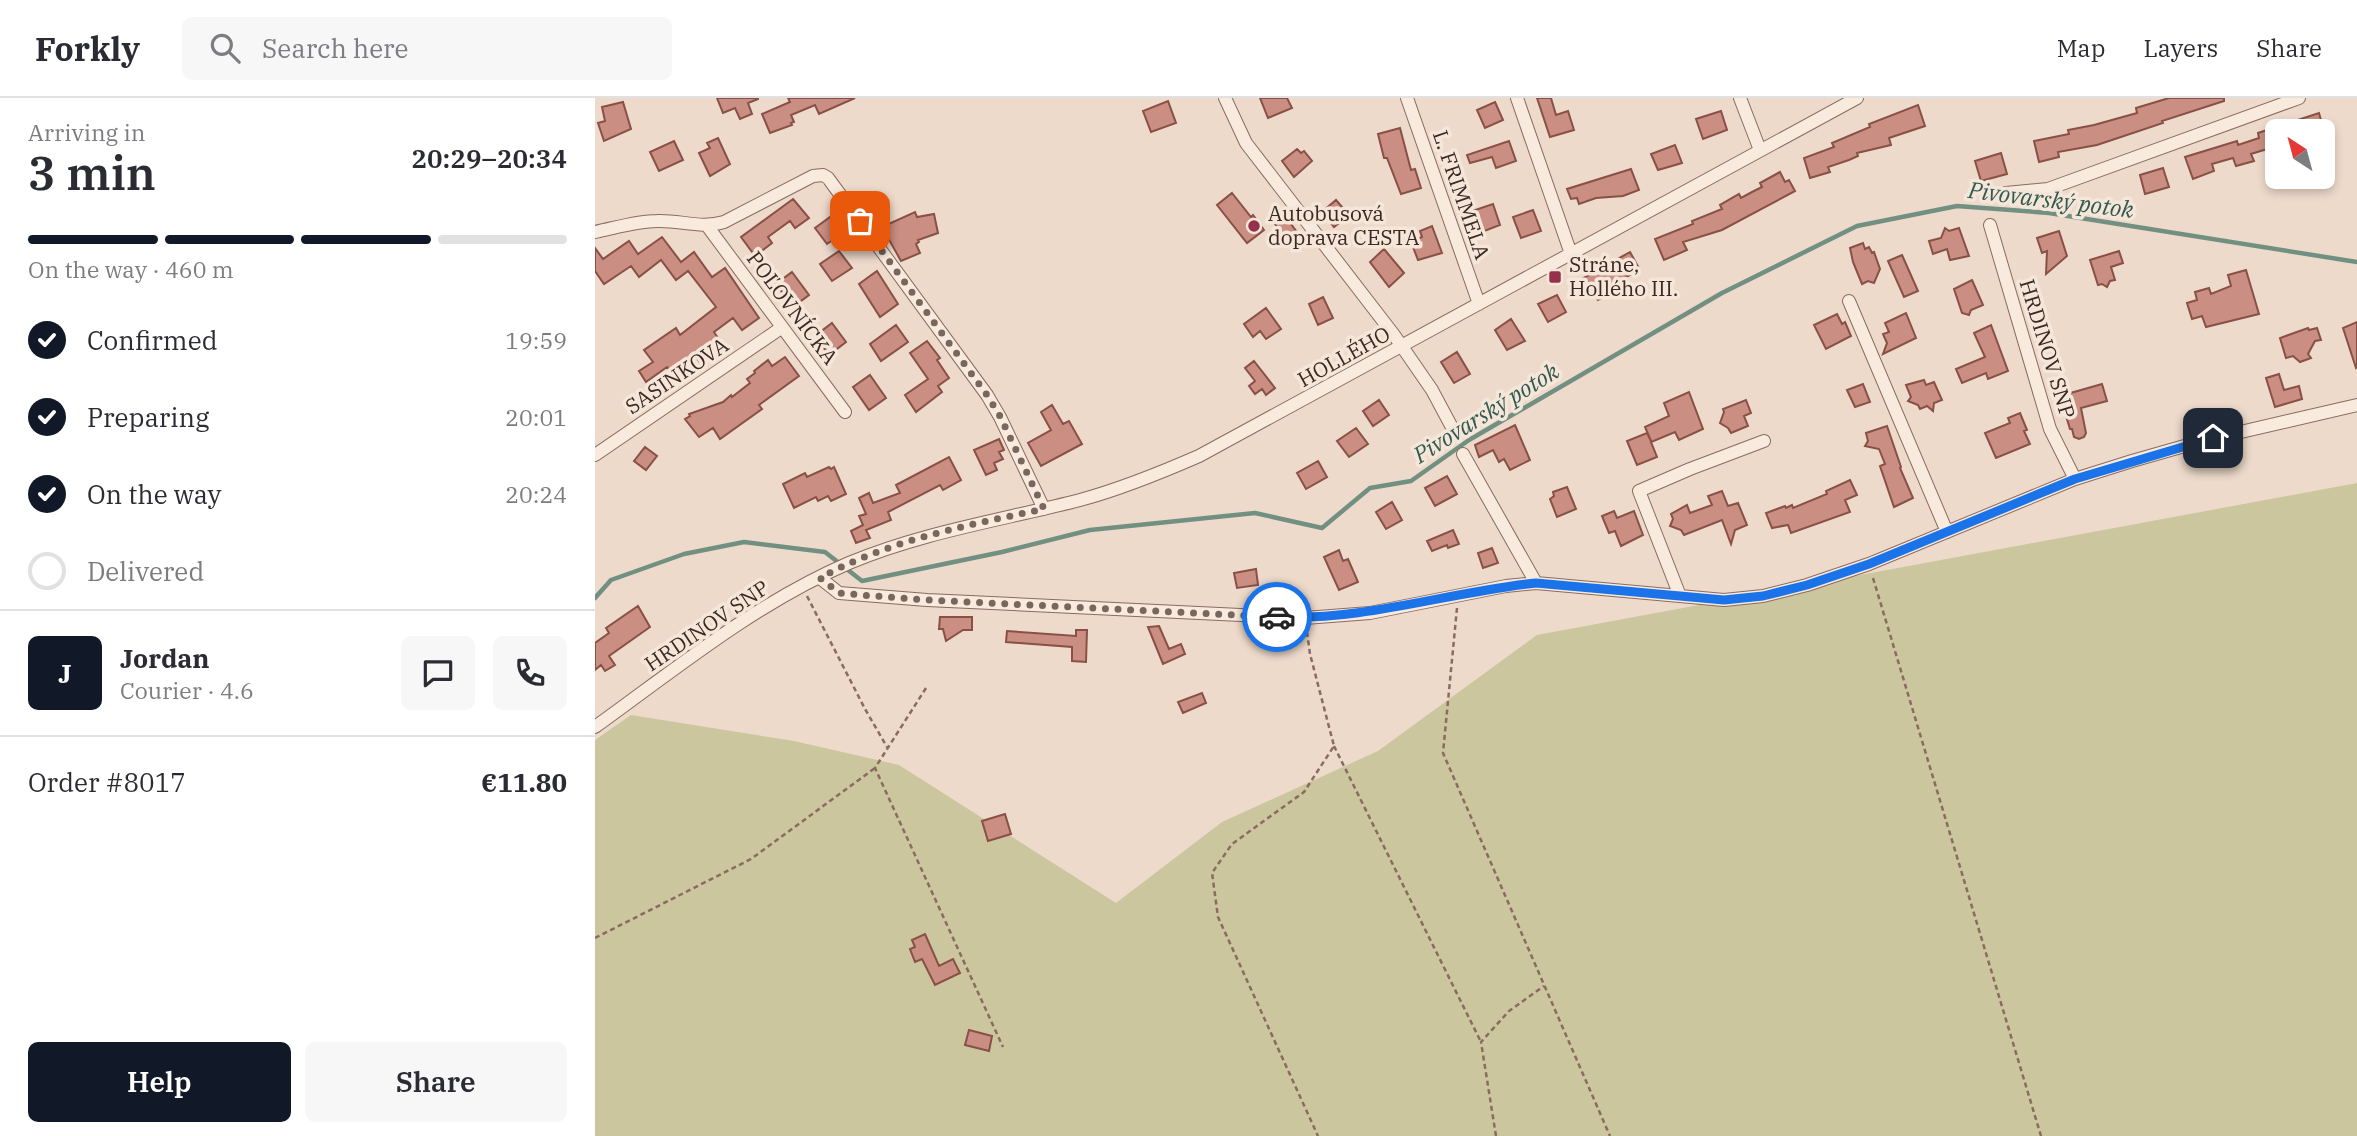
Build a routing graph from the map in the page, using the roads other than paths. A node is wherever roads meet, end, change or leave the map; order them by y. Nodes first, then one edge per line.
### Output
1 (1225, 98) edge
2 (1407, 98) edge
3 (1517, 98) edge
4 (1740, 98) edge
5 (1857, 98) edge
6 (2299, 98) edge
7 (1760, 150) junction
8 (2006, 193) dead end
9 (1990, 225) dead end
10 (708, 227) junction
11 (595, 232) edge
12 (1571, 254) junction
13 (1849, 301) dead end
14 (1479, 304) junction
15 (781, 328) junction
16 (1401, 347) junction
17 (2357, 405) edge
18 (845, 412) dead end
19 (1455, 433) dead end
20 (1765, 441) dead end
21 (1463, 454) dead end
22 (595, 455) edge
23 (2075, 479) junction
24 (1044, 509) junction
25 (1947, 532) junction
26 (820, 578) junction
27 (1536, 583) junction
28 (1680, 596) junction
29 (595, 727) edge

1 - 16 street
2 - 14 street, L. FRIMMELA
3 - 12 street
4 - 7 street
5 - 7 street, HOLLÉHO
6 - 8 street
7 - 12 street, HOLLÉHO
9 - 23 street, HRDINOV SNP
10 - 11 street
10 - 15 street, POĽOVNÍCKA
10 - 24 street
12 - 14 street, HOLLÉHO
13 - 25 street
14 - 16 street, HOLLÉHO
15 - 18 street, POĽOVNÍCKA
15 - 22 street, SASINKOVA
16 - 19 street
16 - 24 street, HOLLÉHO
17 - 23 street
20 - 28 street
21 - 27 street
23 - 25 street
24 - 26 street, HOLLÉHO
25 - 28 street
26 - 27 street
26 - 29 street, HRDINOV SNP
27 - 28 street

